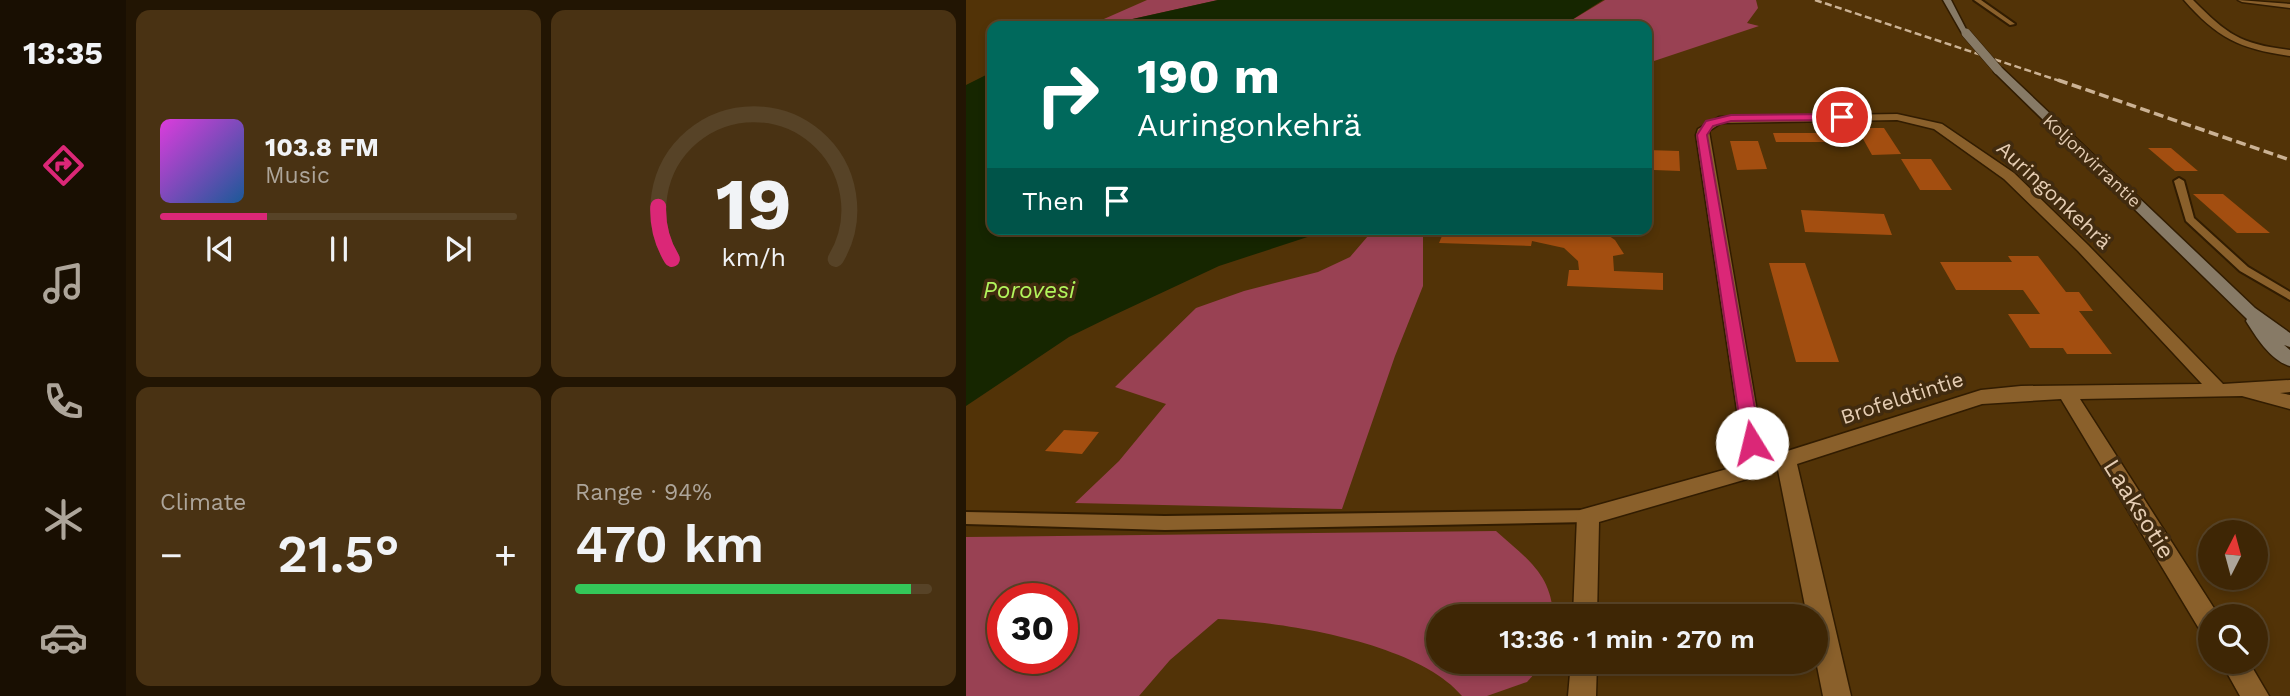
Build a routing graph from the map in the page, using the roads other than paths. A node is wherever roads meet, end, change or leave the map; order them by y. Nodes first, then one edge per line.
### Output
1 (1947, 0) edge
2 (1977, 0) edge
3 (2188, 0) edge
4 (2242, 0) edge
5 (2290, 6) edge
6 (2012, 24) dead end
7 (2290, 53) edge
8 (2179, 181) dead end
9 (2290, 297) edge
10 (2249, 312) junction
11 (2290, 341) edge
12 (2290, 360) edge
13 (2290, 386) edge
14 (2239, 390) junction
15 (2219, 391) junction
16 (2067, 394) junction
17 (2290, 402) edge
18 (1786, 460) junction
19 (1756, 469) junction
20 (1588, 516) junction
21 (966, 518) edge
22 (1585, 604) edge
23 (2198, 605) edge
24 (1584, 674) edge
25 (2241, 674) edge
26 (1583, 696) edge
27 (1837, 696) edge
28 (2255, 696) edge

1 - 10 main road, Koljonvirrantie, bridge
2 - 6 lane
3 - 7 street
4 - 5 street
8 - 9 lane
10 - 11 main road, Koljonvirrantie
10 - 12 main road, Koljonvirrantie
13 - 14 street, Brofeldtintie
14 - 15 street, Brofeldtintie
14 - 17 street, Brofeldtintie
15 - 16 street, Brofeldtintie
15 - 19 street, Auringonkehrä
16 - 18 street, Brofeldtintie
16 - 23 street, Laaksotie
18 - 19 street, Brofeldtintie
18 - 27 street
19 - 20 street, Brofeldtintie
20 - 21 lane
20 - 22 street
24 - 26 street
25 - 28 street

